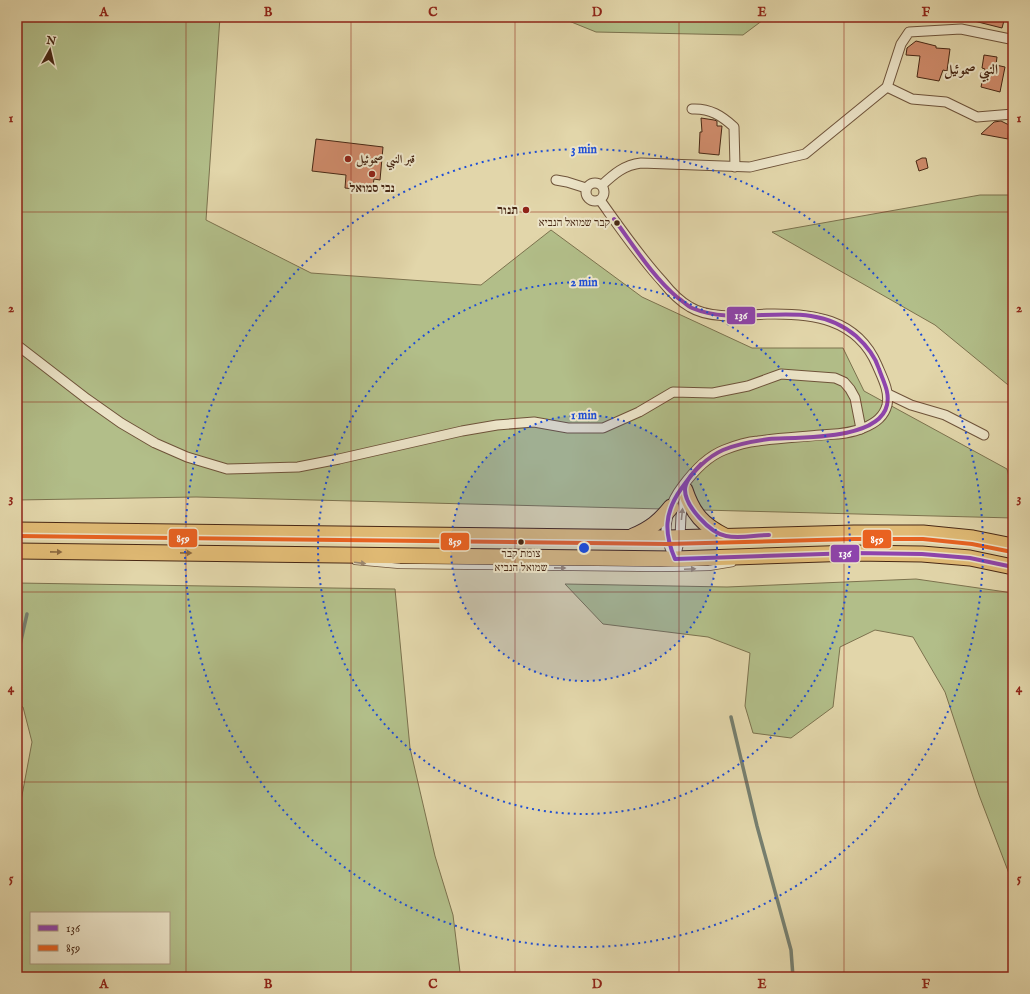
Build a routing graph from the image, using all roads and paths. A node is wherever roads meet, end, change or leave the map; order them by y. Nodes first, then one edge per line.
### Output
1 (1012, 40) edge
2 (887, 87) junction
3 (692, 109) dead end
4 (1013, 114) edge
5 (735, 167) junction
6 (556, 180) dead end
7 (602, 185) junction
8 (586, 188) junction
9 (600, 200) junction
10 (17, 345) edge
11 (888, 394) junction
12 (861, 429) junction
13 (984, 435) dead end
14 (688, 483) junction
15 (671, 507) junction
16 (17, 530) edge
17 (725, 536) junction
18 (631, 537) junction
19 (673, 538) junction
20 (1013, 546) edge
21 (17, 551) edge
22 (308, 555) junction
23 (769, 556) junction
24 (675, 559) junction
25 (344, 560) dead end
26 (351, 561) dead end
27 (1013, 567) edge

1 - 2 street
2 - 4 street
2 - 5 street
3 - 5 street
5 - 7 street
6 - 8 street
7 - 8 street
7 - 9 street
8 - 9 street
9 - 11 street
10 - 12 street
11 - 12 street
11 - 13 street
12 - 14 street
14 - 15 street
14 - 17 main road
19 -> 14 street
15 - 18 main road
15 - 19 street
16 - 18 main road
17 - 19 main road
17 - 20 main road
18 - 19 main road
19 - 24 street
19 - 24 street
21 -> 22 main road
22 - 24 main road
22 - 25 lane
23 - 24 main road
26 -> 23 lane
23 - 27 main road

